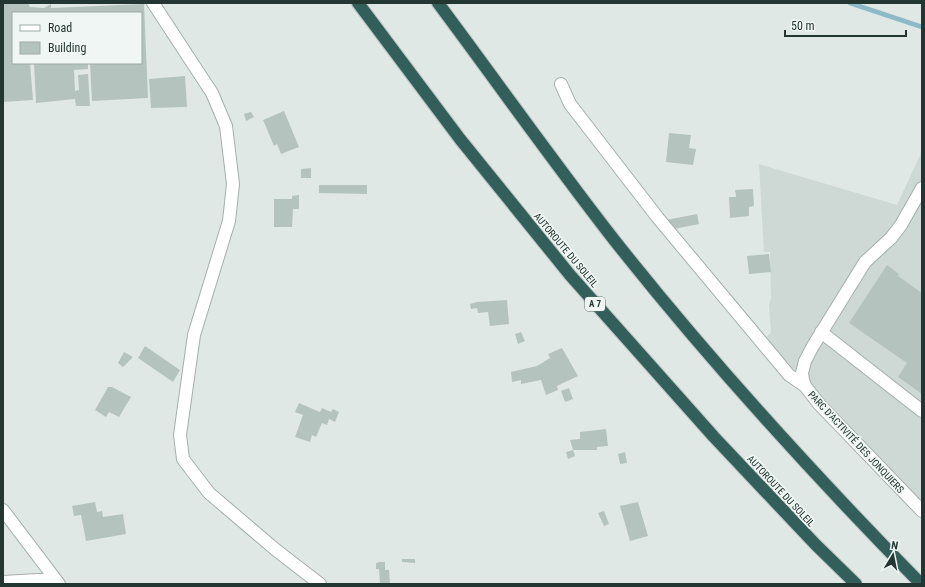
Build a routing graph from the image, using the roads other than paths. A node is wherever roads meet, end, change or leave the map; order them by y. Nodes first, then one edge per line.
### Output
1 (153, 3) edge
2 (358, 3) edge
3 (438, 3) edge
4 (561, 84) dead end
5 (922, 188) edge
6 (821, 332) junction
7 (805, 386) junction
8 (922, 411) edge
9 (3, 510) edge
10 (922, 511) edge
11 (3, 582) edge
12 (57, 582) edge
13 (320, 584) edge
14 (856, 584) edge
15 (921, 584) edge

1 - 13 street
2 - 14 highway, AUTOROUTE DU SOLEIL / A 7
3 - 15 highway
4 - 7 street
5 - 6 street, PARC D'ACTIVITÉ DES JONQUIERS
6 - 7 street, PARC D'ACTIVITÉ DES JONQUIERS
6 - 8 street
7 - 10 street, PARC D'ACTIVITÉ DES JONQUIERS
9 - 12 street
11 - 12 street

